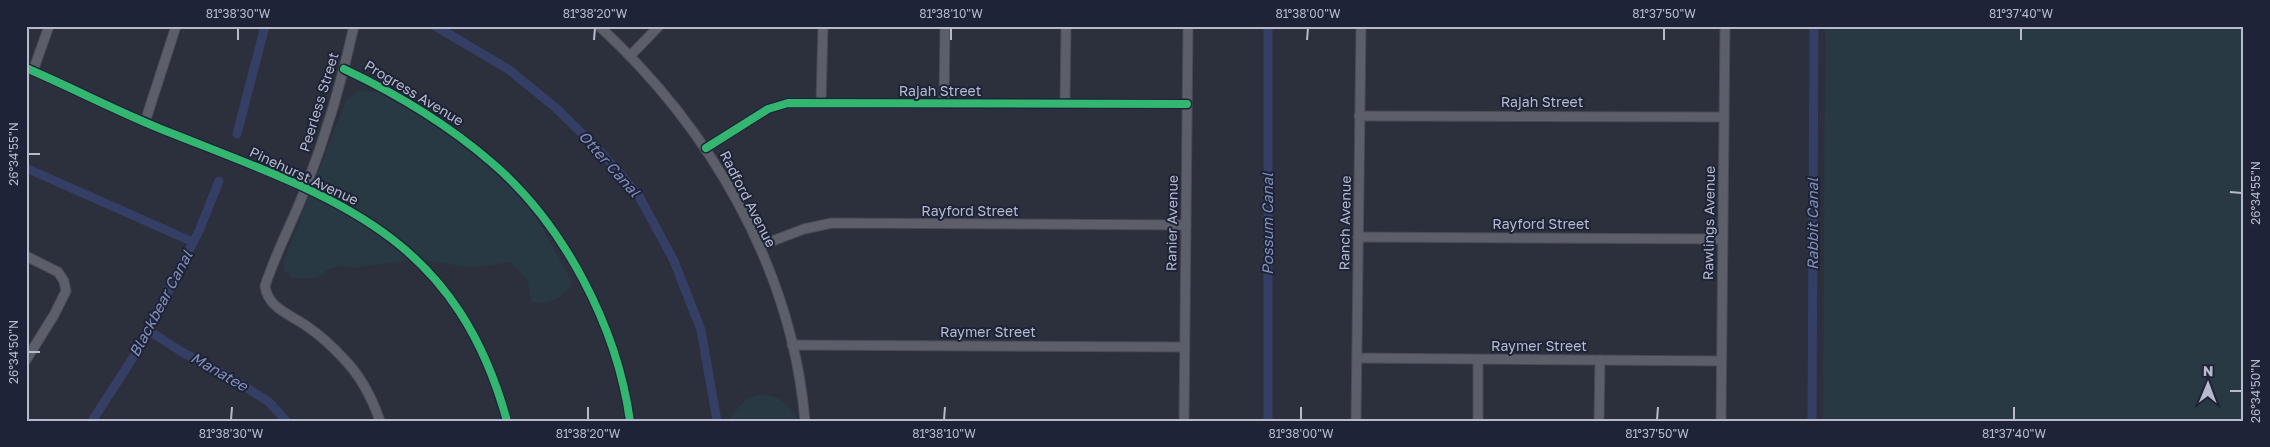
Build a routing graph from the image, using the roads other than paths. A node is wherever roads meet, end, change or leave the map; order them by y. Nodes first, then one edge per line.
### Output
1 (50, 26) edge
2 (176, 26) edge
3 (354, 26) edge
4 (599, 26) edge
5 (659, 26) edge
6 (823, 26) edge
7 (945, 26) edge
8 (1066, 26) edge
9 (1188, 26) edge
10 (1361, 26) edge
11 (1726, 26) edge
12 (630, 56) junction
13 (344, 69) junction
14 (30, 70) edge
15 (821, 102) junction
16 (944, 103) junction
17 (1065, 103) junction
18 (1187, 104) junction
19 (1360, 116) junction
20 (1724, 117) junction
21 (145, 122) junction
22 (706, 148) junction
23 (306, 187) junction
24 (1186, 225) junction
25 (1358, 237) junction
26 (1723, 239) junction
27 (759, 246) junction
28 (26, 256) edge
29 (792, 345) junction
30 (1184, 347) junction
31 (1357, 358) junction
32 (26, 360) edge
33 (1478, 360) junction
34 (1600, 360) junction
35 (1721, 361) junction
36 (380, 421) edge
37 (507, 421) edge
38 (630, 421) edge
39 (805, 421) edge
40 (1184, 421) edge
41 (1356, 421) edge
42 (1478, 421) edge
43 (1599, 421) edge
44 (1721, 421) edge

1 - 14 street
2 - 21 street
3 - 13 street, Peerless Street
4 - 12 street, Radford Avenue
5 - 12 street
6 - 15 street
7 - 16 street
8 - 17 street
9 - 18 street, Ranier Avenue
10 - 19 street, Ranch Avenue
11 - 20 street, Rawlings Avenue
12 - 22 street, Radford Avenue
13 - 23 street, Peerless Street
13 - 38 street, Progress Avenue
14 - 21 street, Pinehurst Avenue
15 - 16 street, Rajah Street
15 - 22 street, Rajah Street
16 - 17 street, Rajah Street
17 - 18 street, Rajah Street
18 - 24 street, Ranier Avenue
19 - 20 street, Rajah Street
19 - 25 street, Ranch Avenue
20 - 26 street, Rawlings Avenue
21 - 23 street, Pinehurst Avenue
22 - 27 street, Radford Avenue
23 - 36 street, Peerless Street
23 - 37 street, Pinehurst Avenue
24 - 27 street, Rayford Street
24 - 30 street, Ranier Avenue
25 - 26 street, Rayford Street
25 - 31 street, Ranch Avenue
26 - 35 street, Rawlings Avenue
27 - 29 street, Radford Avenue
28 - 32 street
29 - 30 street, Raymer Street
29 - 39 street, Radford Avenue
30 - 40 street, Ranier Avenue
31 - 33 street, Raymer Street
31 - 41 street, Ranch Avenue
33 - 34 street, Raymer Street
33 - 42 street
34 - 35 street, Raymer Street
34 - 43 street
35 - 44 street, Rawlings Avenue

